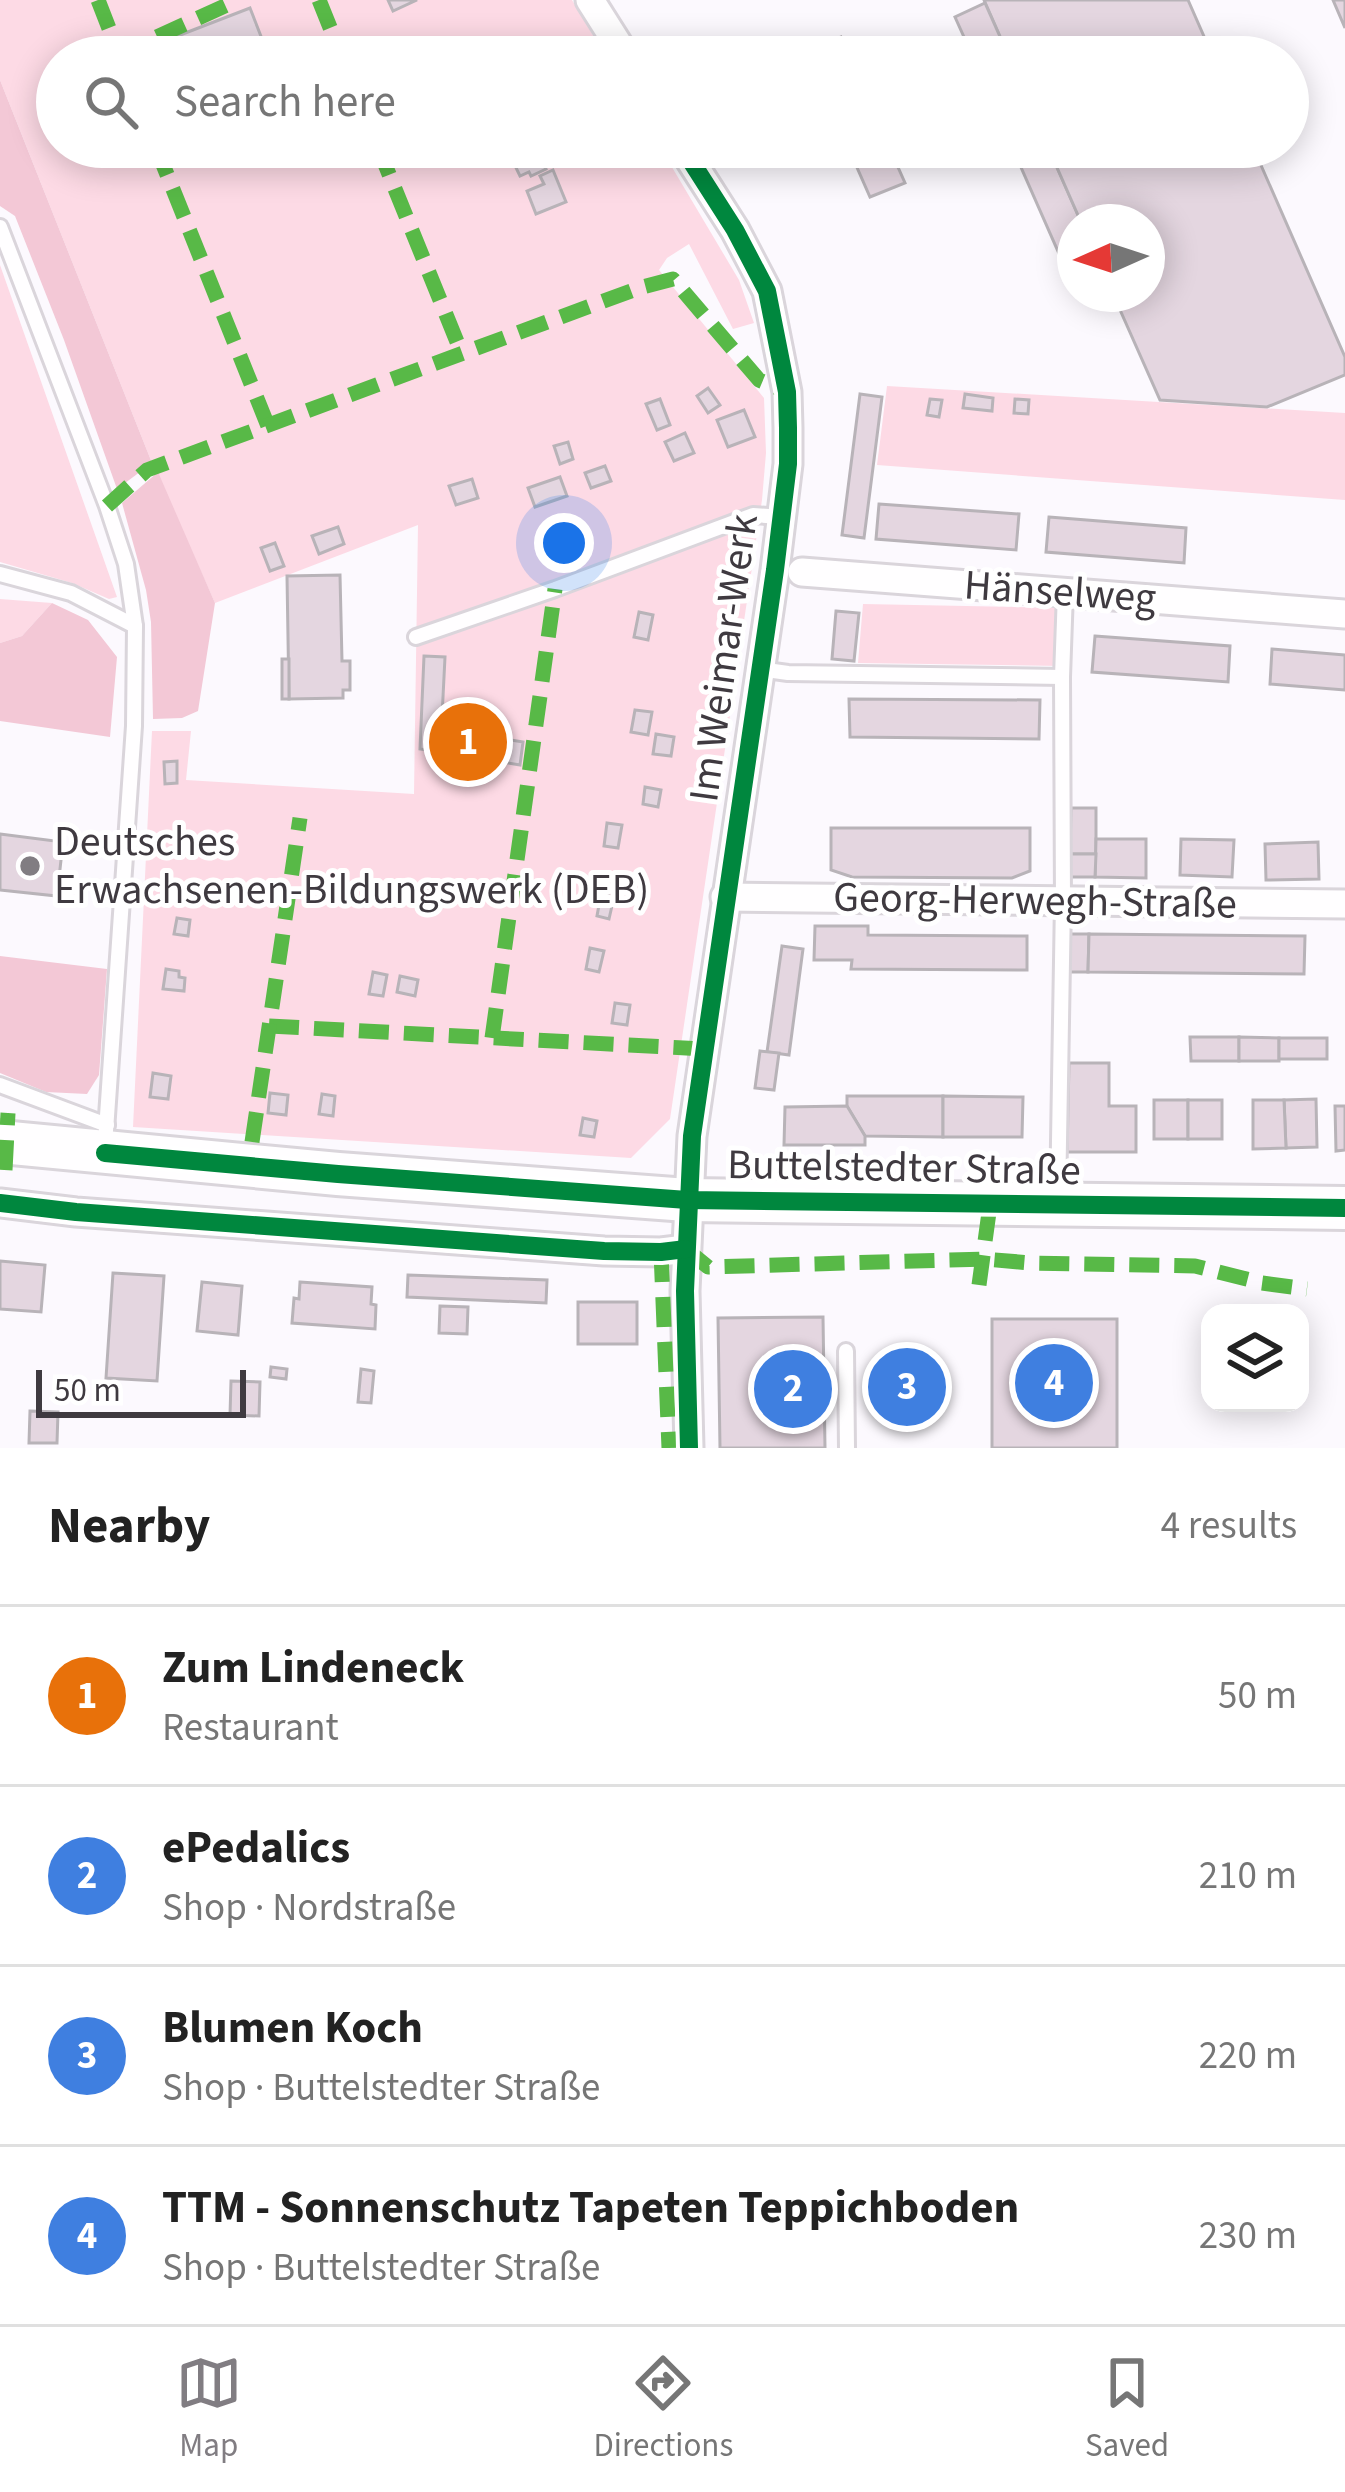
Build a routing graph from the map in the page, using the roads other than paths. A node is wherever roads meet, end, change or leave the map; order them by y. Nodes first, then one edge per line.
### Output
1 (590, 0) edge
2 (613, 36) edge
3 (695, 168) edge
4 (0, 227) edge
5 (782, 517) junction
6 (788, 571) junction
7 (0, 574) edge
8 (1066, 592) junction
9 (1345, 614) edge
10 (135, 626) junction
11 (416, 637) dead end
12 (759, 669) junction
13 (1062, 677) junction
14 (725, 897) junction
15 (1063, 901) junction
16 (1345, 904) edge
17 (0, 1085) edge
18 (106, 1139) junction
19 (0, 1142) edge
20 (687, 1201) junction
21 (0, 1203) edge
22 (1058, 1206) junction
23 (1345, 1208) edge
24 (686, 1249) junction
25 (846, 1351) dead end
26 (689, 1448) edge
27 (847, 1448) edge

1 - 2 street
3 - 5 street, Im Weimar-Werk
4 - 10 lane
5 - 6 street, Im Weimar-Werk
5 - 11 lane
6 - 8 street, Hänselweg
6 - 12 street, Im Weimar-Werk
7 - 10 lane
8 - 9 street, Hänselweg
8 - 13 lane
10 - 18 lane
12 - 13 lane
12 - 14 street, Im Weimar-Werk
13 - 15 lane
14 - 15 street, Georg-Herwegh-Straße
14 - 20 street, Im Weimar-Werk
15 - 16 street, Georg-Herwegh-Straße
15 - 22 lane
17 - 18 lane
18 - 19 main road, Buttelstedter Straße
18 - 20 main road, Buttelstedter Straße
20 - 22 main road, Buttelstedter Straße
20 - 24 street, Im Weimar-Werk
21 - 24 street
22 - 23 main road, Buttelstedter Straße
24 - 26 street, Im Weimar-Werk
25 - 27 lane

